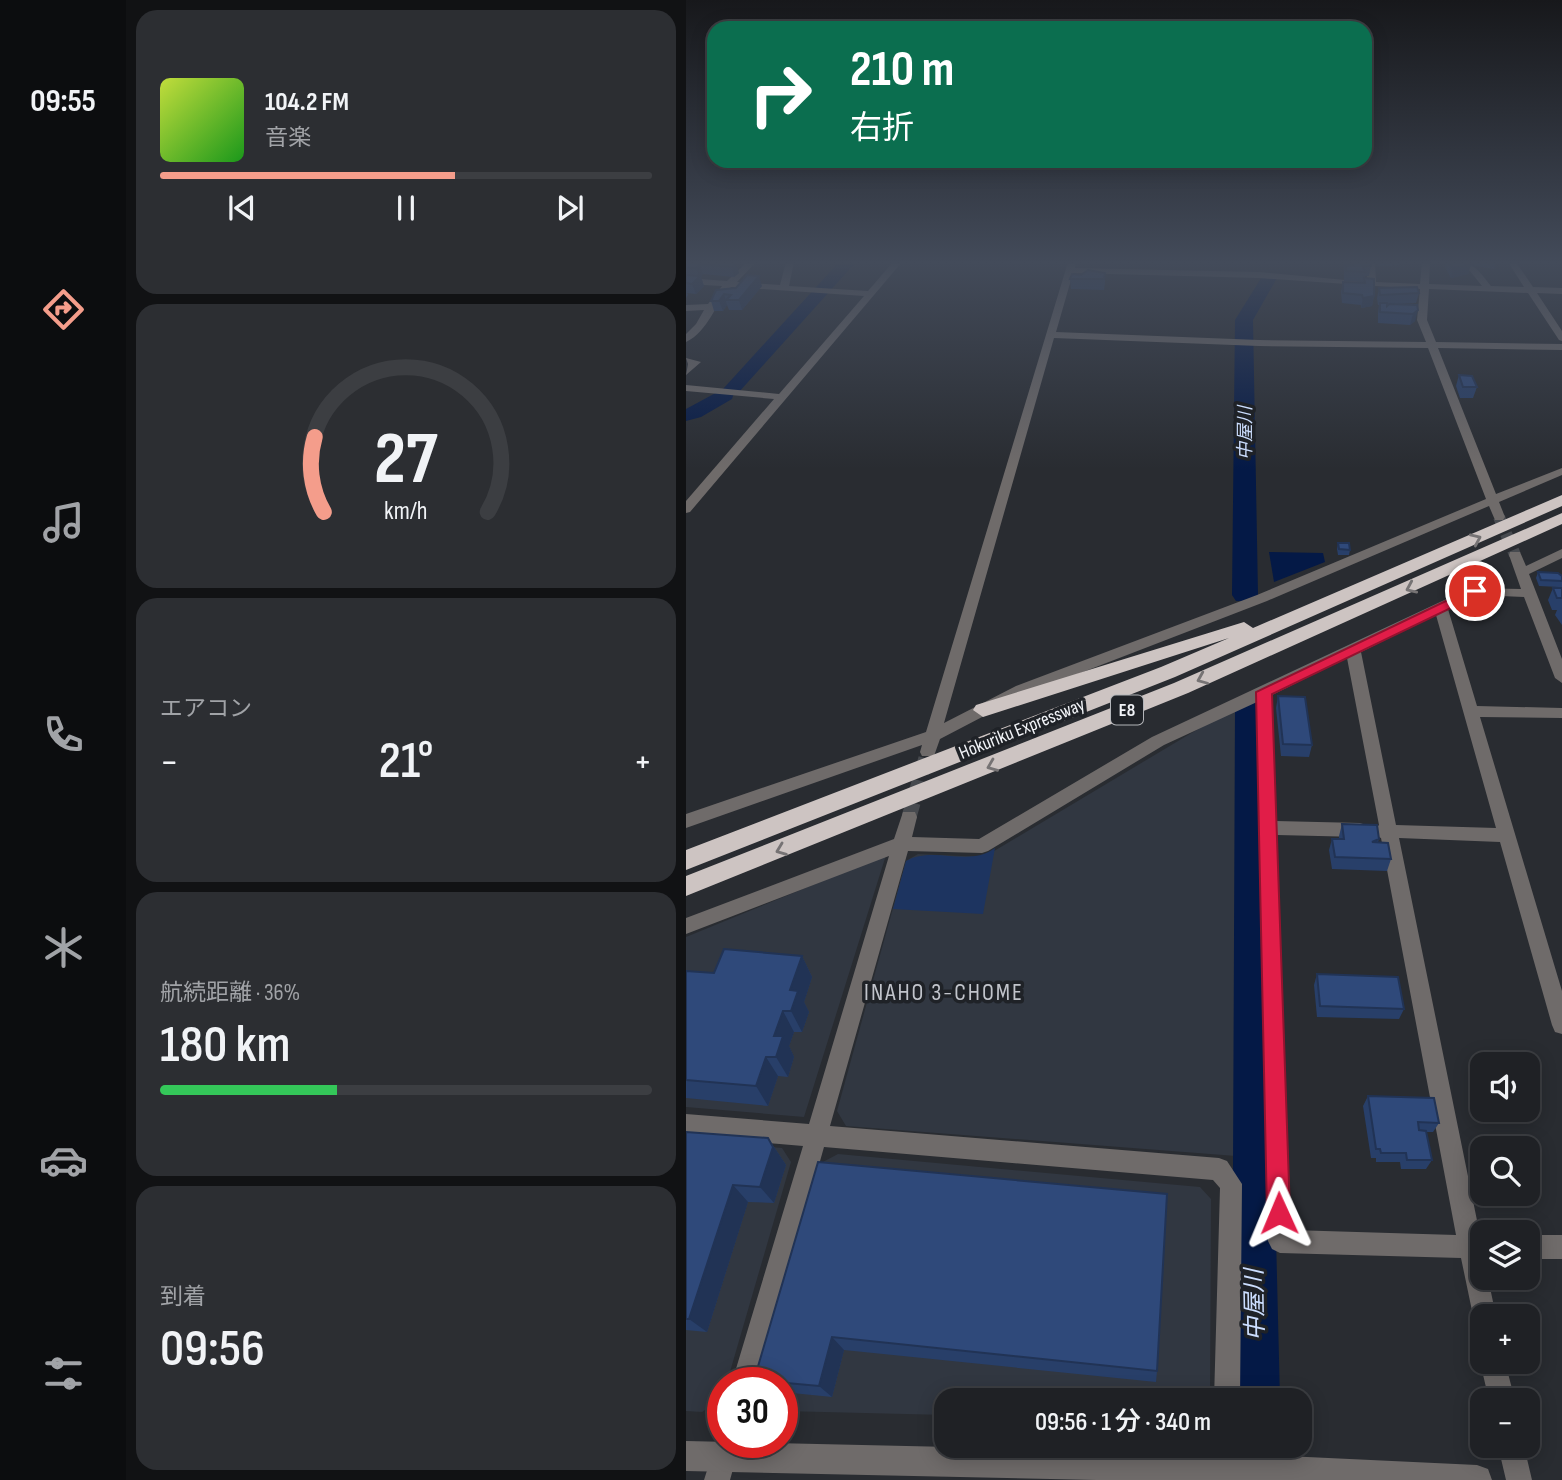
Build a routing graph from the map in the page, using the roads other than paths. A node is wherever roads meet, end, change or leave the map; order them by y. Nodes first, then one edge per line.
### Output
1 (838, 331) edge
2 (1051, 331) edge
3 (1426, 331) edge
4 (1050, 335) junction
5 (1432, 345) junction
6 (1562, 346) edge
7 (686, 361) edge
8 (686, 372) edge
9 (686, 388) edge
10 (782, 397) junction
11 (1562, 471) edge
12 (1492, 500) junction
13 (1562, 500) edge
14 (686, 509) edge
15 (1499, 517) tunnel mouth
16 (1562, 518) edge
17 (1562, 553) edge
18 (1516, 555) tunnel mouth
19 (1521, 573) junction
20 (1528, 593) junction
21 (1441, 609) junction
22 (1300, 617) junction
23 (1353, 649) junction
24 (1562, 678) edge
25 (1264, 692) junction
26 (983, 710) junction
27 (1470, 711) junction
28 (1562, 713) edge
29 (1018, 733) junction
30 (930, 744) junction
31 (909, 817) tunnel mouth
32 (686, 821) edge
33 (1270, 828) junction
34 (1390, 831) junction
35 (1506, 835) junction
36 (901, 844) junction
37 (686, 851) edge
38 (686, 860) edge
39 (686, 886) edge
40 (686, 926) edge
41 (1557, 987) edge
42 (1562, 1025) edge
43 (686, 1125) edge
44 (815, 1136) junction
45 (1470, 1223) edge
46 (1470, 1247) edge
47 (1540, 1247) edge
48 (1562, 1247) edge
49 (749, 1367) edge
50 (1227, 1388) edge
51 (686, 1456) edge
52 (1514, 1458) edge
53 (723, 1459) edge
54 (1230, 1465) edge
55 (1477, 1480) edge
56 (1519, 1480) edge

1 - 10 street
2 - 4 street
3 - 5 street
4 - 5 street
4 - 30 street
5 - 6 street
5 - 12 street
7 - 8 street
9 - 10 street
10 - 14 street
11 - 12 street
12 - 15 street
12 - 26 street
22 -> 13 highway, Hokuriku Expressway / E8
16 -> 39 highway, Hokuriku Expressway / E8
17 - 19 street
18 - 19 street
19 - 20 street
20 - 21 street
20 - 24 street
21 - 23 street
21 - 27 street
22 - 26 highway
22 - 29 highway, Hokuriku Expressway / E8
23 - 25 street
23 - 34 street
25 - 33 street
25 - 36 street
26 - 30 street
27 - 28 street
27 - 35 street
29 - 37 highway
29 - 38 highway, Hokuriku Expressway / E8
30 - 32 street
31 - 36 street
33 - 34 street
33 - 46 street
34 - 35 street
34 - 45 street
35 - 41 street
36 - 40 street
36 - 44 street
41 - 42 street
43 - 44 street
44 - 49 street
44 - 50 street
47 - 48 street
51 - 53 street
52 - 56 street
53 - 54 street
54 - 55 street

